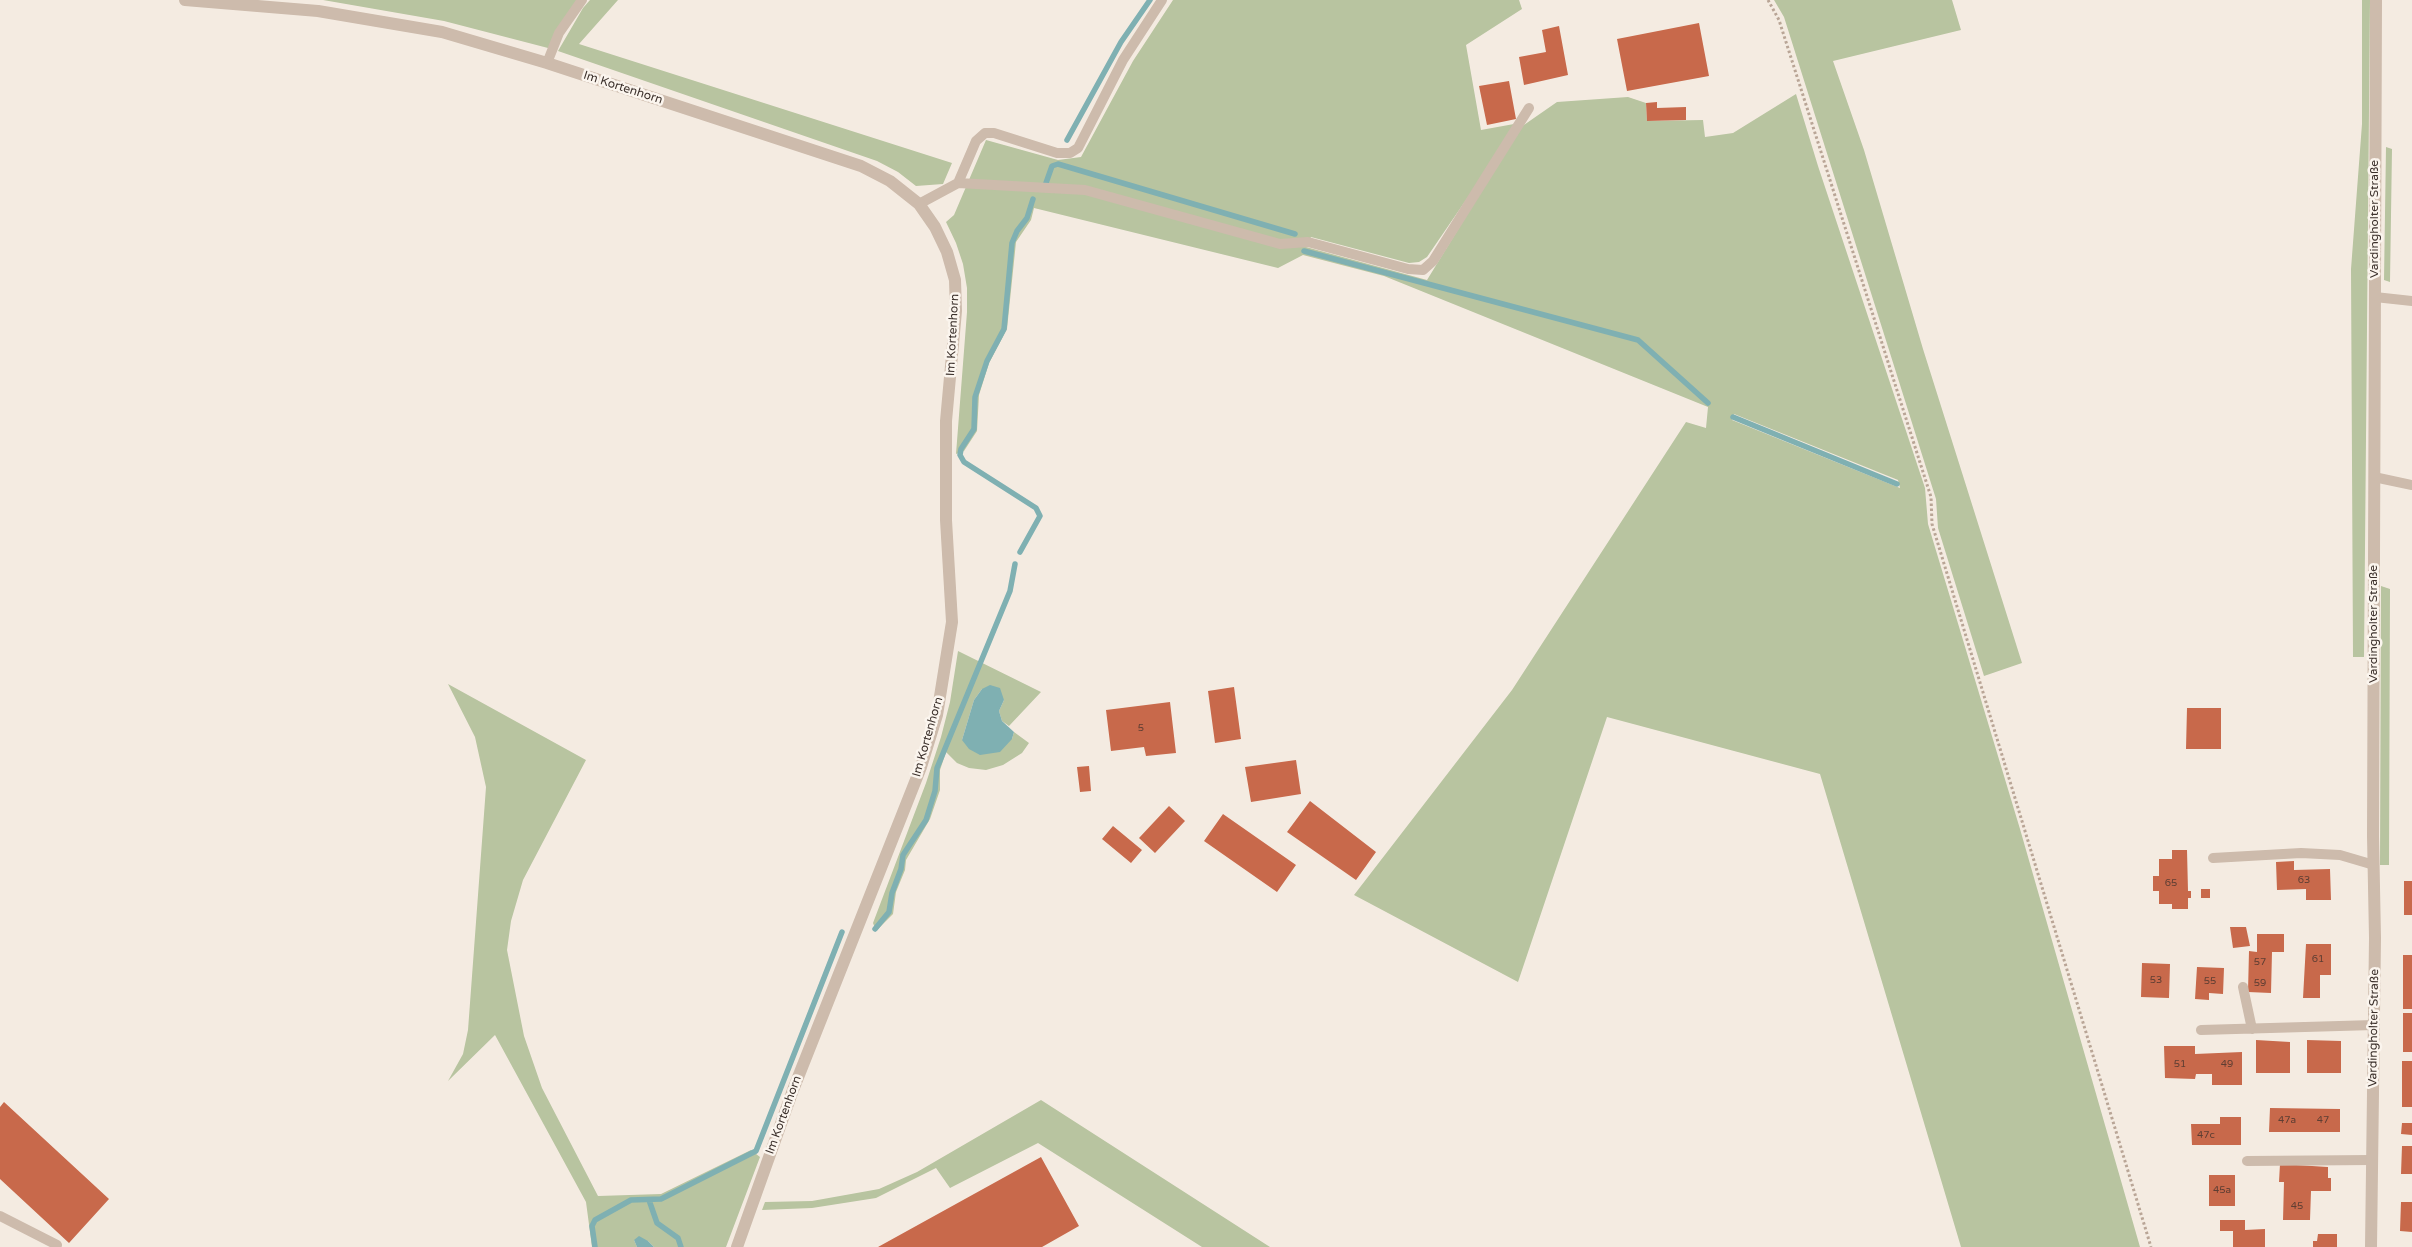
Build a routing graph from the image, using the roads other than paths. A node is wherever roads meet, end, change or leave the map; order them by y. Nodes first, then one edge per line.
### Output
1 (185, 0) edge
2 (582, 0) edge
3 (1162, 0) edge
4 (2376, 0) edge
5 (547, 63) junction
6 (1529, 108) dead end
7 (958, 183) junction
8 (919, 204) junction
9 (2375, 296) junction
10 (2412, 301) edge
11 (2374, 477) junction
12 (2412, 485) edge
13 (2212, 858) dead end
14 (2374, 865) junction
15 (2243, 987) dead end
16 (2374, 1025) junction
17 (2252, 1029) junction
18 (2202, 1030) dead end
19 (2372, 1160) junction
20 (2247, 1161) dead end
21 (0, 1216) edge
22 (57, 1245) dead end
23 (737, 1247) edge
24 (2371, 1247) edge

1 - 5 street, Im Kortenhorn
2 - 5 lane
3 - 7 lane
4 - 9 street, Vardingholter Straße
5 - 8 street, Im Kortenhorn
6 - 7 lane
7 - 8 lane
8 - 23 street, Im Kortenhorn
9 - 10 lane
9 - 11 street, Vardingholter Straße
11 - 12 lane
11 - 14 street, Vardingholter Straße
13 - 14 lane
14 - 16 street, Vardingholter Straße
15 - 17 lane
16 - 17 lane
16 - 19 street, Vardingholter Straße
17 - 18 lane
19 - 20 lane
19 - 24 street, Vardingholter Straße
21 - 22 lane

